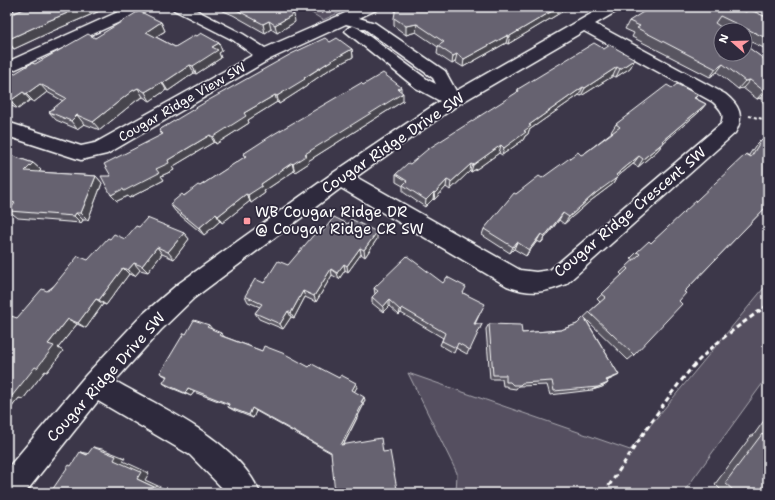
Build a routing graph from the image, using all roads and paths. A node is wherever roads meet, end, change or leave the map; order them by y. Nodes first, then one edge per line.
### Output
1 (20, 7) edge
2 (141, 7) edge
3 (179, 7) edge
4 (371, 7) edge
5 (614, 7) edge
6 (755, 7) edge
7 (7, 13) edge
8 (768, 13) edge
9 (346, 19) junction
10 (585, 25) junction
11 (264, 55) junction
12 (7, 68) edge
13 (453, 100) junction
14 (7, 129) edge
15 (340, 178) junction
16 (768, 305) edge
17 (95, 384) junction
18 (7, 492) edge
19 (245, 493) edge
20 (604, 493) edge

1 - 7 path
2 - 12 street
3 - 11 street, Cougar Ridge View SW
4 - 9 street
5 - 10 street, Cougar Ridge Drive SW
6 - 8 street
9 - 11 street
9 - 13 street
10 - 13 street, Cougar Ridge Drive SW
10 - 15 street, Cougar Ridge Crescent SW
11 - 14 street, Cougar Ridge View SW
13 - 15 street, Cougar Ridge Drive SW
15 - 17 street, Cougar Ridge Drive SW
16 - 20 path
17 - 18 street, Cougar Ridge Drive SW
17 - 19 street

